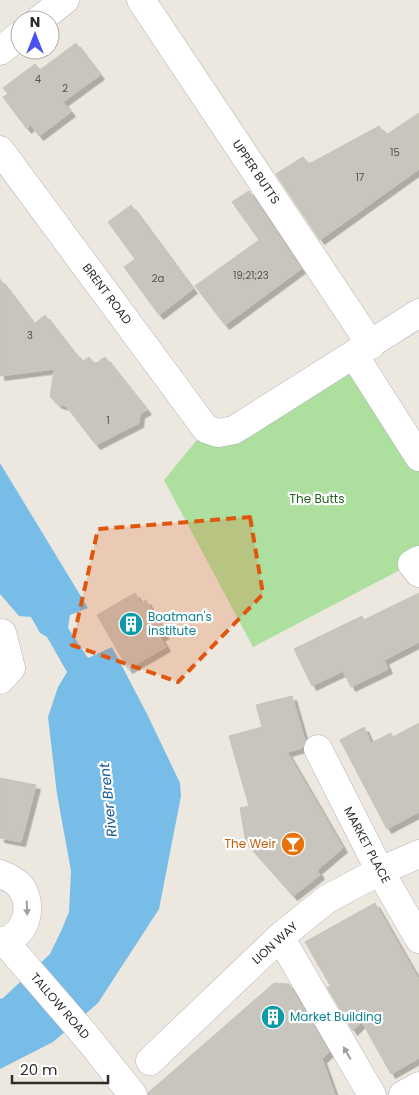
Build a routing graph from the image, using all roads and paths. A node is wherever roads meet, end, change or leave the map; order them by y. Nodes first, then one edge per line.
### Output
1 (65, 0) edge
2 (141, 0) edge
3 (52, 10) edge
4 (0, 150) edge
5 (419, 314) edge
6 (363, 350) junction
7 (419, 457) edge
8 (419, 560) edge
9 (419, 573) edge
10 (2, 633) dead end
11 (0, 680) edge
12 (318, 749) dead end
13 (419, 854) edge
14 (380, 871) junction
15 (0, 874) edge
16 (280, 937) junction
17 (419, 939) edge
18 (2, 941) edge
19 (150, 1062) dead end
20 (419, 1086) edge
21 (133, 1095) edge
22 (372, 1095) edge
23 (403, 1095) edge

1 - 3 street
2 - 6 street, UPPER BUTTS
4 - 6 street, BRENT ROAD
5 - 6 street
6 - 7 street
8 - 9 street
10 - 11 street
12 - 14 street, MARKET PLACE
13 - 14 street, LION WAY
14 - 16 street, LION WAY
14 - 17 street, MARKET PLACE
15 -> 18 street, TALLOW ROAD
16 - 19 street, LION WAY
22 -> 16 street
18 - 21 street, TALLOW ROAD
20 - 23 street

